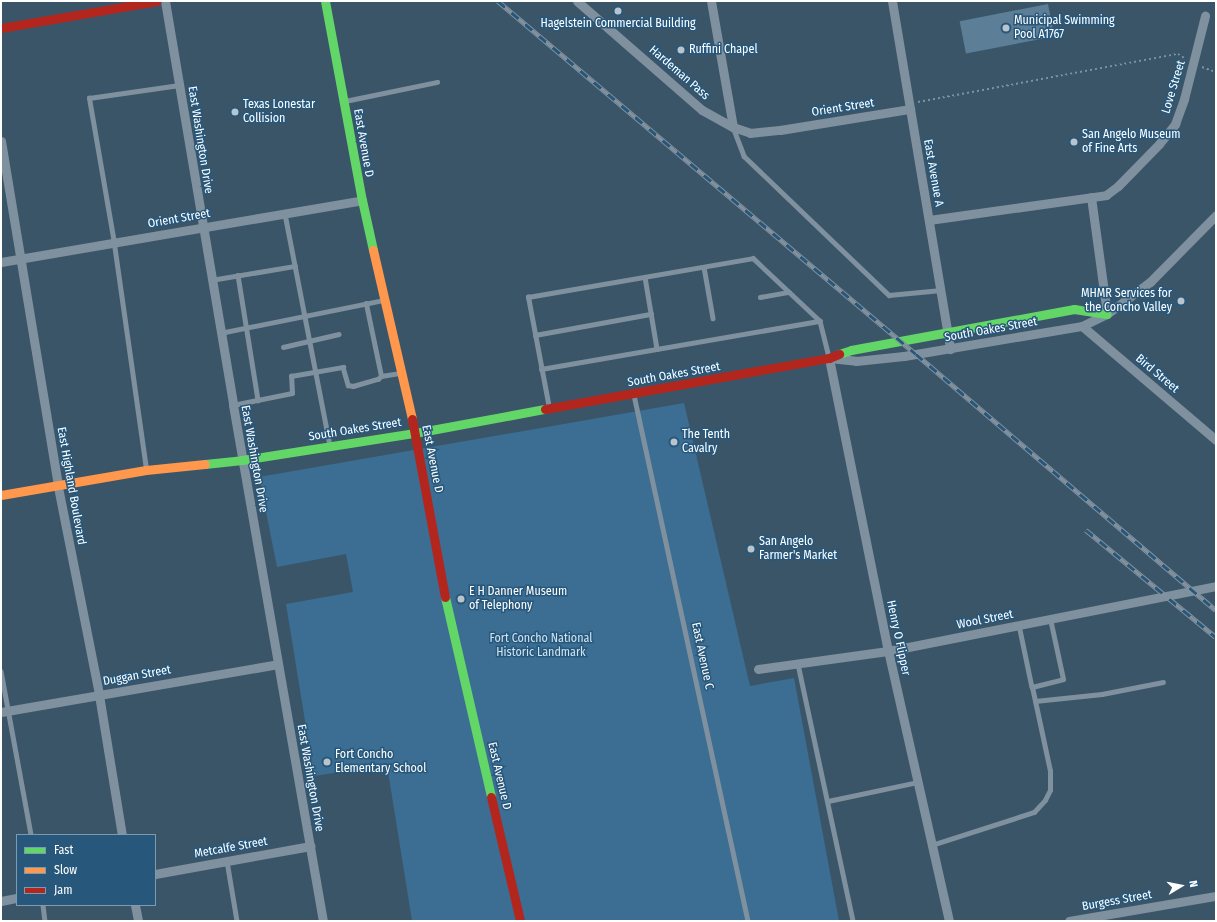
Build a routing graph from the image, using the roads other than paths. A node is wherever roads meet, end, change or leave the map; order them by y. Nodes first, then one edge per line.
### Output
1 (156, 1) edge
2 (165, 1) edge
3 (326, 1) edge
4 (577, 1) edge
5 (711, 1) edge
6 (892, 1) edge
7 (1205, 16) dead end
8 (1, 28) edge
9 (437, 82) dead end
10 (179, 85) junction
11 (344, 101) junction
12 (909, 106) junction
13 (733, 127) junction
14 (780, 130) joint
15 (1, 141) edge
16 (1091, 197) junction
17 (362, 200) junction
18 (285, 214) junction
19 (1216, 215) edge
20 (929, 220) junction
21 (202, 228) junction
22 (114, 243) junction
23 (21, 259) junction
24 (1, 262) edge
25 (295, 266) junction
26 (704, 267) junction
27 (238, 275) junction
28 (645, 277) junction
29 (211, 280) junction
30 (941, 290) junction
31 (789, 292) junction
32 (760, 297) dead end
33 (385, 300) junction
34 (366, 304) junction
35 (651, 314) junction
36 (1107, 314) junction
37 (305, 316) junction
38 (713, 318) dead end
39 (820, 321) junction
40 (1082, 326) junction
41 (246, 328) junction
42 (948, 332) junction
43 (220, 333) junction
44 (339, 334) dead end
45 (535, 335) junction
46 (309, 341) junction
47 (283, 347) dead end
48 (657, 349) junction
49 (950, 349) junction
50 (829, 358) junction
51 (542, 369) junction
52 (401, 372) junction
53 (315, 373) junction
54 (381, 376) junction
55 (634, 395) junction
56 (258, 400) junction
57 (232, 405) junction
58 (550, 410) junction
59 (415, 433) junction
60 (1216, 440) edge
61 (330, 446) junction
62 (242, 460) junction
63 (146, 470) junction
64 (58, 487) junction
65 (1, 495) edge
66 (1216, 586) edge
67 (1050, 619) junction
68 (1019, 625) junction
69 (888, 651) junction
70 (278, 664) junction
71 (798, 664) junction
72 (758, 669) dead end
73 (1, 671) edge
74 (1163, 682) dead end
75 (1032, 687) junction
76 (99, 695) junction
77 (1035, 701) junction
78 (5, 711) edge
79 (918, 782) junction
80 (828, 801) junction
81 (31, 834) edge
82 (122, 834) edge
83 (932, 845) junction
84 (310, 846) junction
85 (228, 861) junction
86 (156, 874) edge
87 (1216, 896) edge
88 (16, 898) edge
89 (1, 901) edge
90 (43, 906) edge
91 (135, 906) edge
92 (45, 921) edge
93 (138, 921) edge
94 (237, 921) edge
95 (324, 921) edge
96 (520, 921) edge
97 (748, 921) edge
98 (853, 921) edge
99 (950, 921) edge
100 (1070, 921) edge

1 - 8 street
2 - 10 street, East Washington Drive
3 - 11 street, East Avenue D
4 - 13 street, Hardeman Pass
5 - 13 street
6 - 12 street, East Avenue A
7 - 16 street, Love Street
9 - 11 lane
10 - 21 street, East Washington Drive
10 - 22 lane
11 - 17 street, East Avenue D
12 - 14 street, Orient Street
12 - 20 street, East Avenue A
13 - 14 street, Hardeman Pass
13 - 30 lane
15 - 23 street, East Highland Boulevard
16 - 20 street, Love Street
16 - 36 street
17 - 18 street, Orient Street
17 - 33 street, East Avenue D
18 - 21 street, Orient Street
18 - 25 lane
19 - 36 street, South Oakes Street
20 - 30 street, East Avenue A
21 - 22 street, Orient Street
21 - 29 street, East Washington Drive
22 - 23 street, Orient Street
22 - 63 lane
23 - 24 street, Orient Street
23 - 64 street, East Highland Boulevard
25 - 27 lane
25 - 37 lane
26 - 28 lane
26 - 31 lane
26 - 38 lane
27 - 29 lane
27 - 41 lane
28 - 35 lane
28 - 45 lane
29 - 43 street, East Washington Drive
30 - 42 street, East Avenue A
31 - 32 lane
31 - 39 lane
33 - 34 lane
33 - 52 street, East Avenue D
34 - 37 lane
34 - 54 lane
35 - 45 lane
35 - 48 lane
36 - 40 street, South Oakes Street
36 - 42 street, South Oakes Street
37 - 41 lane
37 - 46 lane
39 - 48 lane
39 - 50 lane
40 - 49 street, South Oakes Street
40 - 60 street, Bird Street
41 - 43 lane
41 - 56 lane
42 - 49 street, East Avenue A
42 - 50 street, South Oakes Street
43 - 57 street, East Washington Drive
44 - 46 lane
45 - 51 lane
46 - 47 lane
46 - 53 lane
48 - 51 lane
49 - 50 street, South Oakes Street
50 - 55 street, South Oakes Street
50 - 69 street, Henry O Flipper
51 - 58 lane
52 - 54 lane
52 - 59 street, East Avenue D
53 - 54 lane
53 - 56 lane
53 - 61 lane
55 - 58 street, South Oakes Street
55 - 97 lane, East Avenue C
56 - 57 lane
57 - 62 street, East Washington Drive
58 - 59 street, South Oakes Street
59 - 61 street, South Oakes Street
59 - 96 street, East Avenue D
61 - 62 street, South Oakes Street
62 - 63 street, South Oakes Street
62 - 70 street, East Washington Drive
63 - 64 street, South Oakes Street
64 - 65 street, South Oakes Street
64 - 76 street, East Highland Boulevard
66 - 67 street, Wool Street
67 - 68 street, Wool Street
67 - 75 lane
68 - 69 street, Wool Street
68 - 75 lane
69 - 71 street, Wool Street
69 - 79 street, Henry O Flipper
70 - 76 street, Duggan Street
70 - 84 street, East Washington Drive
71 - 72 street, Wool Street
71 - 80 lane
73 - 78 lane
74 - 77 lane
75 - 77 lane
76 - 78 street, Duggan Street
76 - 82 street, East Highland Boulevard
77 - 83 lane
78 - 81 lane
79 - 80 lane
79 - 83 street, Henry O Flipper
80 - 98 lane
83 - 99 street, Henry O Flipper
84 - 85 street, Metcalfe Street
84 - 95 street, East Washington Drive
85 - 86 street, Metcalfe Street
85 - 94 lane
87 - 100 street, Burgess Street
88 - 89 street
90 - 92 lane
91 - 93 street

